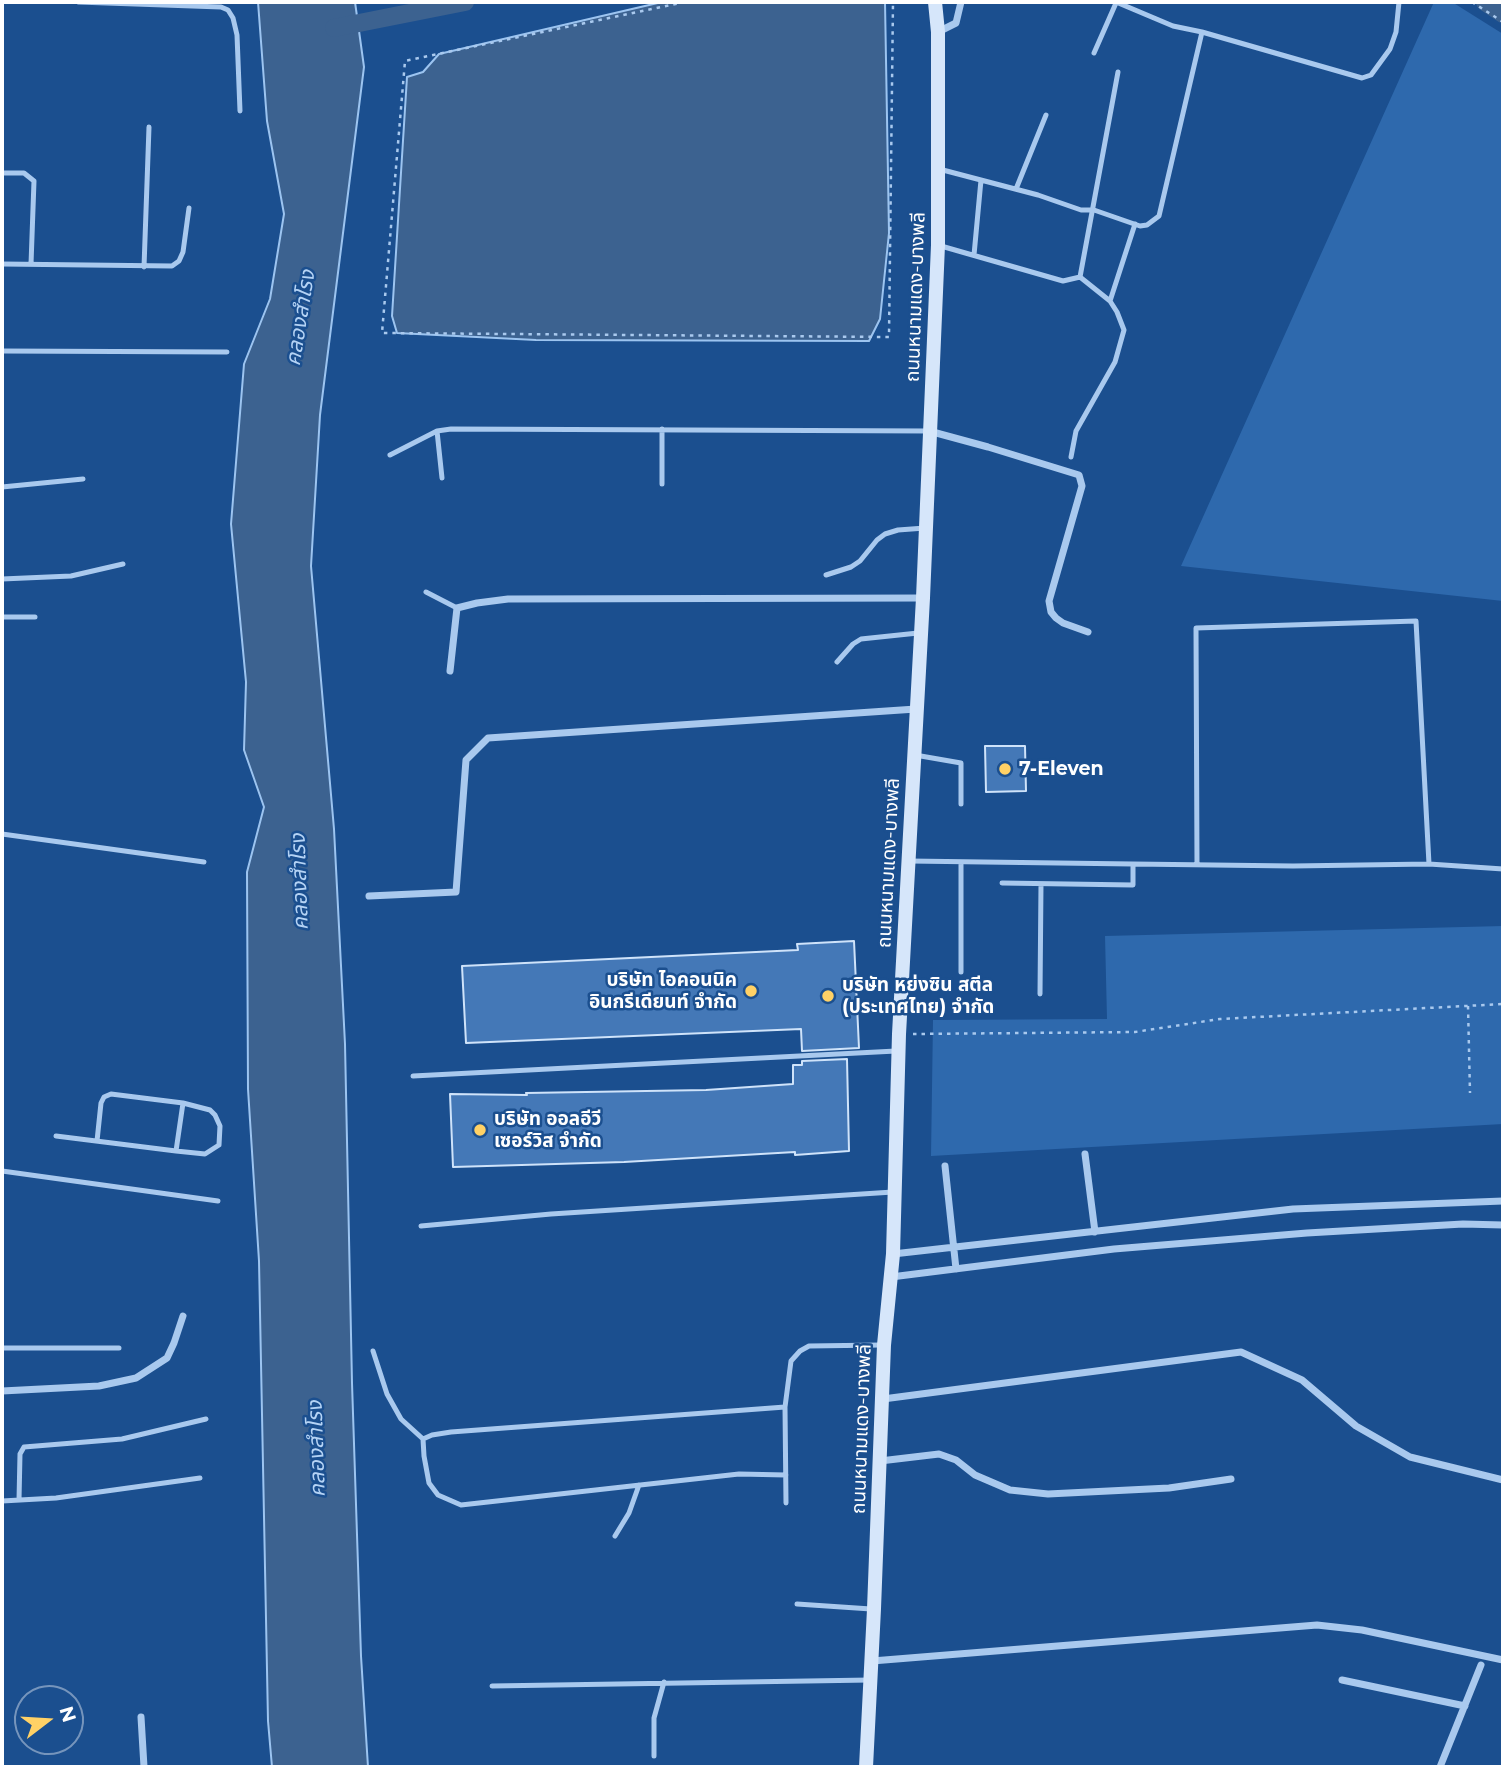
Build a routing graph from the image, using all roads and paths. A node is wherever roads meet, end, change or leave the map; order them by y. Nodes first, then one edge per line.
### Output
1 (78, 2) edge
2 (685, 2) edge
3 (893, 2) edge
4 (935, 2) edge
5 (961, 2) edge
6 (1116, 2) edge
7 (1399, 2) edge
8 (1472, 2) edge
9 (1503, 22) edge
10 (938, 32) junction
11 (1202, 32) junction
12 (1094, 54) dead end
13 (1118, 72) dead end
14 (240, 111) dead end
15 (1046, 115) dead end
16 (149, 127) dead end
17 (939, 169) junction
18 (2, 173) edge
19 (981, 180) junction
20 (1016, 189) junction
21 (189, 208) dead end
22 (1094, 210) junction
23 (1135, 224) junction
24 (938, 245) junction
25 (974, 255) junction
26 (2, 264) edge
27 (31, 264) junction
28 (144, 267) junction
29 (1080, 277) junction
30 (1110, 301) junction
31 (2, 351) edge
32 (227, 352) dead end
33 (662, 429) junction
34 (929, 431) junction
35 (438, 432) junction
36 (390, 455) dead end
37 (1071, 457) dead end
38 (442, 478) dead end
39 (83, 479) dead end
40 (663, 484) dead end
41 (2, 487) edge
42 (925, 528) junction
43 (123, 564) dead end
44 (826, 575) dead end
45 (2, 579) edge
46 (426, 592) dead end
47 (923, 598) junction
48 (457, 608) junction
49 (2, 617) edge
50 (35, 617) dead end
51 (1088, 632) dead end
52 (921, 633) junction
53 (837, 662) dead end
54 (450, 671) dead end
55 (917, 709) junction
56 (915, 755) junction
57 (961, 804) dead end
58 (2, 834) edge
59 (909, 861) junction
60 (204, 862) dead end
61 (961, 862) junction
62 (1133, 864) junction
63 (1197, 864) junction
64 (1429, 864) junction
65 (1503, 869) edge
66 (1002, 883) dead end
67 (1041, 884) junction
68 (369, 896) dead end
69 (961, 972) dead end
70 (1040, 994) dead end
71 (1503, 1003) edge
72 (1468, 1006) junction
73 (899, 1034) junction
74 (899, 1051) junction
75 (413, 1076) dead end
76 (1470, 1093) dead end
77 (183, 1103) junction
78 (56, 1136) dead end
79 (97, 1141) junction
80 (176, 1151) junction
81 (1085, 1154) dead end
82 (945, 1166) dead end
83 (2, 1171) edge
84 (895, 1192) junction
85 (1503, 1200) edge
86 (218, 1201) dead end
87 (421, 1226) dead end
88 (1503, 1226) edge
89 (1095, 1232) junction
90 (954, 1247) junction
91 (893, 1254) junction
92 (956, 1269) junction
93 (890, 1277) junction
94 (183, 1316) dead end
95 (884, 1345) junction
96 (119, 1348) dead end
97 (2, 1349) edge
98 (373, 1351) dead end
99 (2, 1391) edge
100 (883, 1399) junction
101 (785, 1407) junction
102 (206, 1419) dead end
103 (423, 1439) junction
104 (879, 1461) junction
105 (786, 1475) junction
106 (200, 1478) dead end
107 (1231, 1479) dead end
108 (1503, 1480) edge
109 (639, 1485) junction
110 (19, 1500) junction
111 (2, 1501) edge
112 (786, 1503) dead end
113 (615, 1536) dead end
114 (797, 1604) dead end
115 (874, 1609) junction
116 (1503, 1660) edge
117 (872, 1661) junction
118 (1481, 1665) dead end
119 (871, 1679) junction
120 (1342, 1680) dead end
121 (663, 1682) junction
122 (492, 1686) dead end
123 (1465, 1706) junction
124 (141, 1717) dead end
125 (654, 1756) dead end
126 (144, 1767) edge
127 (866, 1767) edge
128 (1440, 1767) edge

1 - 14 lane
2 - 3 path
4 - 10 main road, ถนนหนามแดง-บางพลี
5 - 10 street
6 - 11 lane
6 - 12 lane
7 - 11 lane
8 - 9 path
10 - 17 main road, ถนนหนามแดง-บางพลี
11 - 23 lane
13 - 22 lane
15 - 20 lane
16 - 28 lane
17 - 19 lane
17 - 24 main road, ถนนหนามแดง-บางพลี
18 - 27 lane
19 - 20 lane
19 - 25 lane
20 - 22 lane
21 - 28 lane
22 - 23 lane
22 - 29 lane
23 - 30 lane
24 - 25 lane
24 - 34 main road, ถนนหนามแดง-บางพลี
25 - 29 lane
26 - 27 lane
27 - 28 lane
29 - 30 lane
30 - 37 lane
31 - 32 lane
33 - 34 lane
33 - 35 lane
33 - 40 lane
34 - 42 main road, ถนนหนามแดง-บางพลี
34 - 51 street
35 - 36 lane
35 - 38 lane
39 - 41 lane
42 - 44 lane
42 - 47 main road, ถนนหนามแดง-บางพลี
43 - 45 lane
46 - 48 lane
47 - 48 street
47 - 52 main road, ถนนหนามแดง-บางพลี
48 - 54 street
49 - 50 lane
52 - 53 lane
52 - 55 main road, ถนนหนามแดง-บางพลี
55 - 56 main road, ถนนหนามแดง-บางพลี
55 - 68 street
56 - 57 lane
56 - 59 main road, ถนนหนามแดง-บางพลี
58 - 60 lane
59 - 61 lane
59 - 73 main road, ถนนหนามแดง-บางพลี
61 - 62 lane
61 - 69 lane
62 - 63 lane
62 - 67 lane
63 - 64 lane
63 - 64 lane
64 - 65 lane
66 - 67 lane
67 - 70 lane
71 - 72 path
72 - 73 path
72 - 76 path
73 - 74 main road, ถนนหนามแดง-บางพลี
74 - 75 lane
74 - 84 main road, ถนนหนามแดง-บางพลี
77 - 79 lane
77 - 80 lane
77 - 80 lane
78 - 79 lane
79 - 80 lane
81 - 89 street
82 - 90 street
83 - 86 lane
84 - 87 lane
84 - 91 main road, ถนนหนามแดง-บางพลี
85 - 89 street
88 - 92 street
89 - 90 street
90 - 91 street
90 - 92 street
91 - 93 main road, ถนนหนามแดง-บางพลี
92 - 93 street
93 - 95 main road, ถนนหนามแดง-บางพลี
94 - 99 street
95 - 100 main road, ถนนหนามแดง-บางพลี
95 - 101 lane
96 - 97 lane
98 - 103 lane
100 - 104 main road, ถนนหนามแดง-บางพลี
100 - 108 street
101 - 103 lane
101 - 105 lane
102 - 110 lane
103 - 109 lane
104 - 107 street
104 - 115 main road, ถนนหนามแดง-บางพลี
105 - 109 lane
105 - 112 lane
106 - 110 lane
109 - 113 lane
110 - 111 lane
114 - 115 lane
115 - 117 main road, ถนนหนามแดง-บางพลี
116 - 117 street
117 - 119 main road, ถนนหนามแดง-บางพลี
118 - 123 street
119 - 121 lane
119 - 127 main road, ถนนหนามแดง-บางพลี
120 - 123 street
121 - 122 lane
121 - 125 lane
123 - 128 street
124 - 126 street

